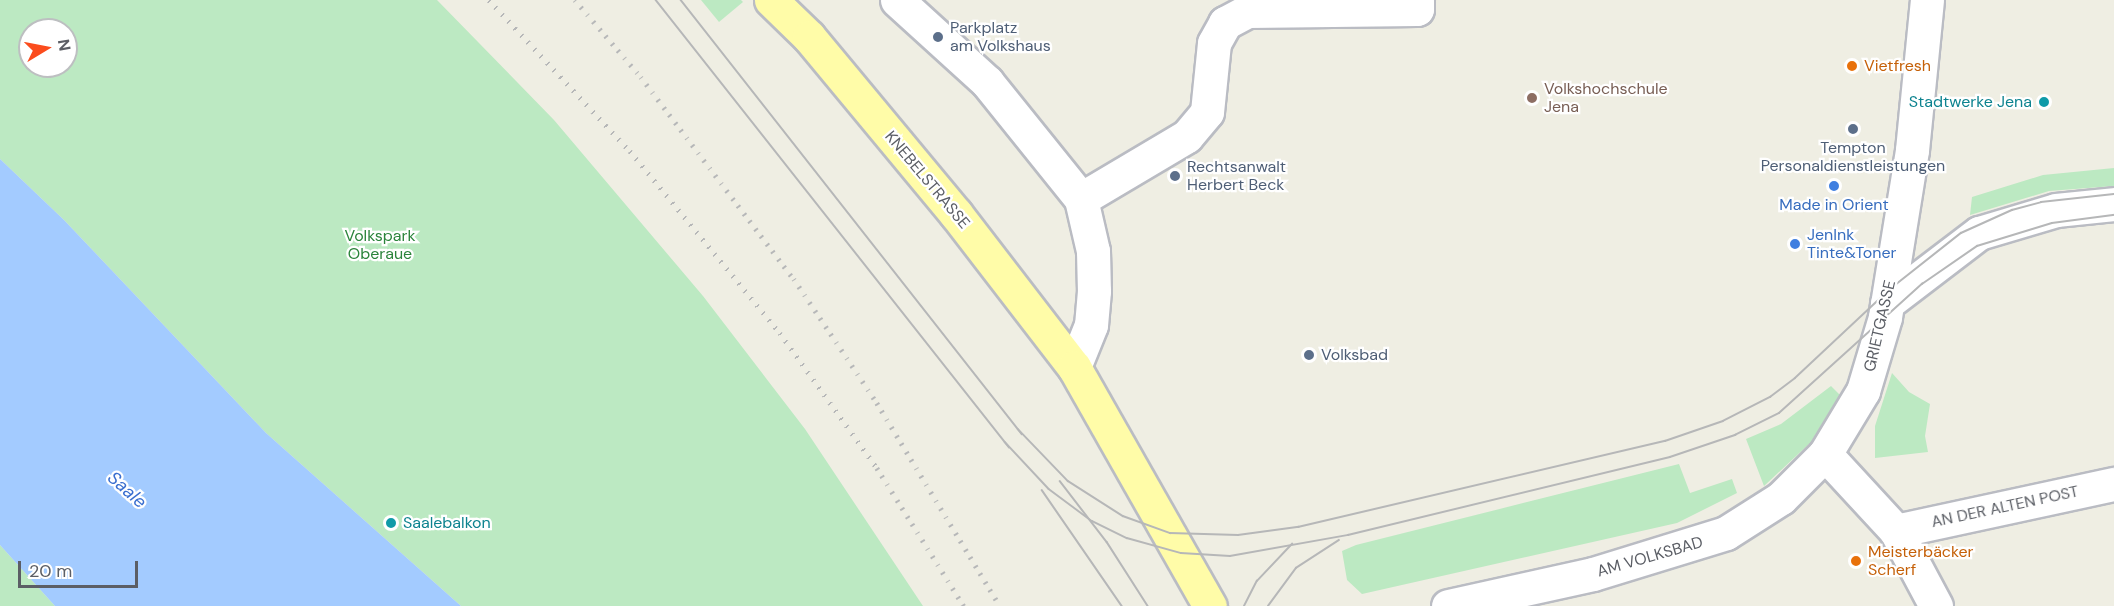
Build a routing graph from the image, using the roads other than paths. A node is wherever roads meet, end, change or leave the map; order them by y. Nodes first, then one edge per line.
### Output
1 (771, 0) edge
2 (897, 0) edge
3 (1417, 0) edge
4 (1927, 0) edge
5 (1220, 12) edge
6 (1081, 199) junction
7 (2114, 204) edge
8 (1887, 303) junction
9 (1074, 367) junction
10 (1825, 454) junction
11 (2114, 484) edge
12 (1896, 531) junction
13 (1210, 606) edge
14 (1448, 606) edge
15 (1936, 606) edge

1 - 9 main road, KNEBELSTRASSE
2 - 6 street
3 - 5 street
4 - 8 street, GRIETGASSE
5 - 6 street
6 - 9 street
7 - 8 street
8 - 10 street, GRIETGASSE
9 - 13 main road, KNEBELSTRASSE
10 - 12 street
10 - 14 street, AM VOLKSBAD
11 - 12 street, AN DER ALTEN POST
12 - 15 street

